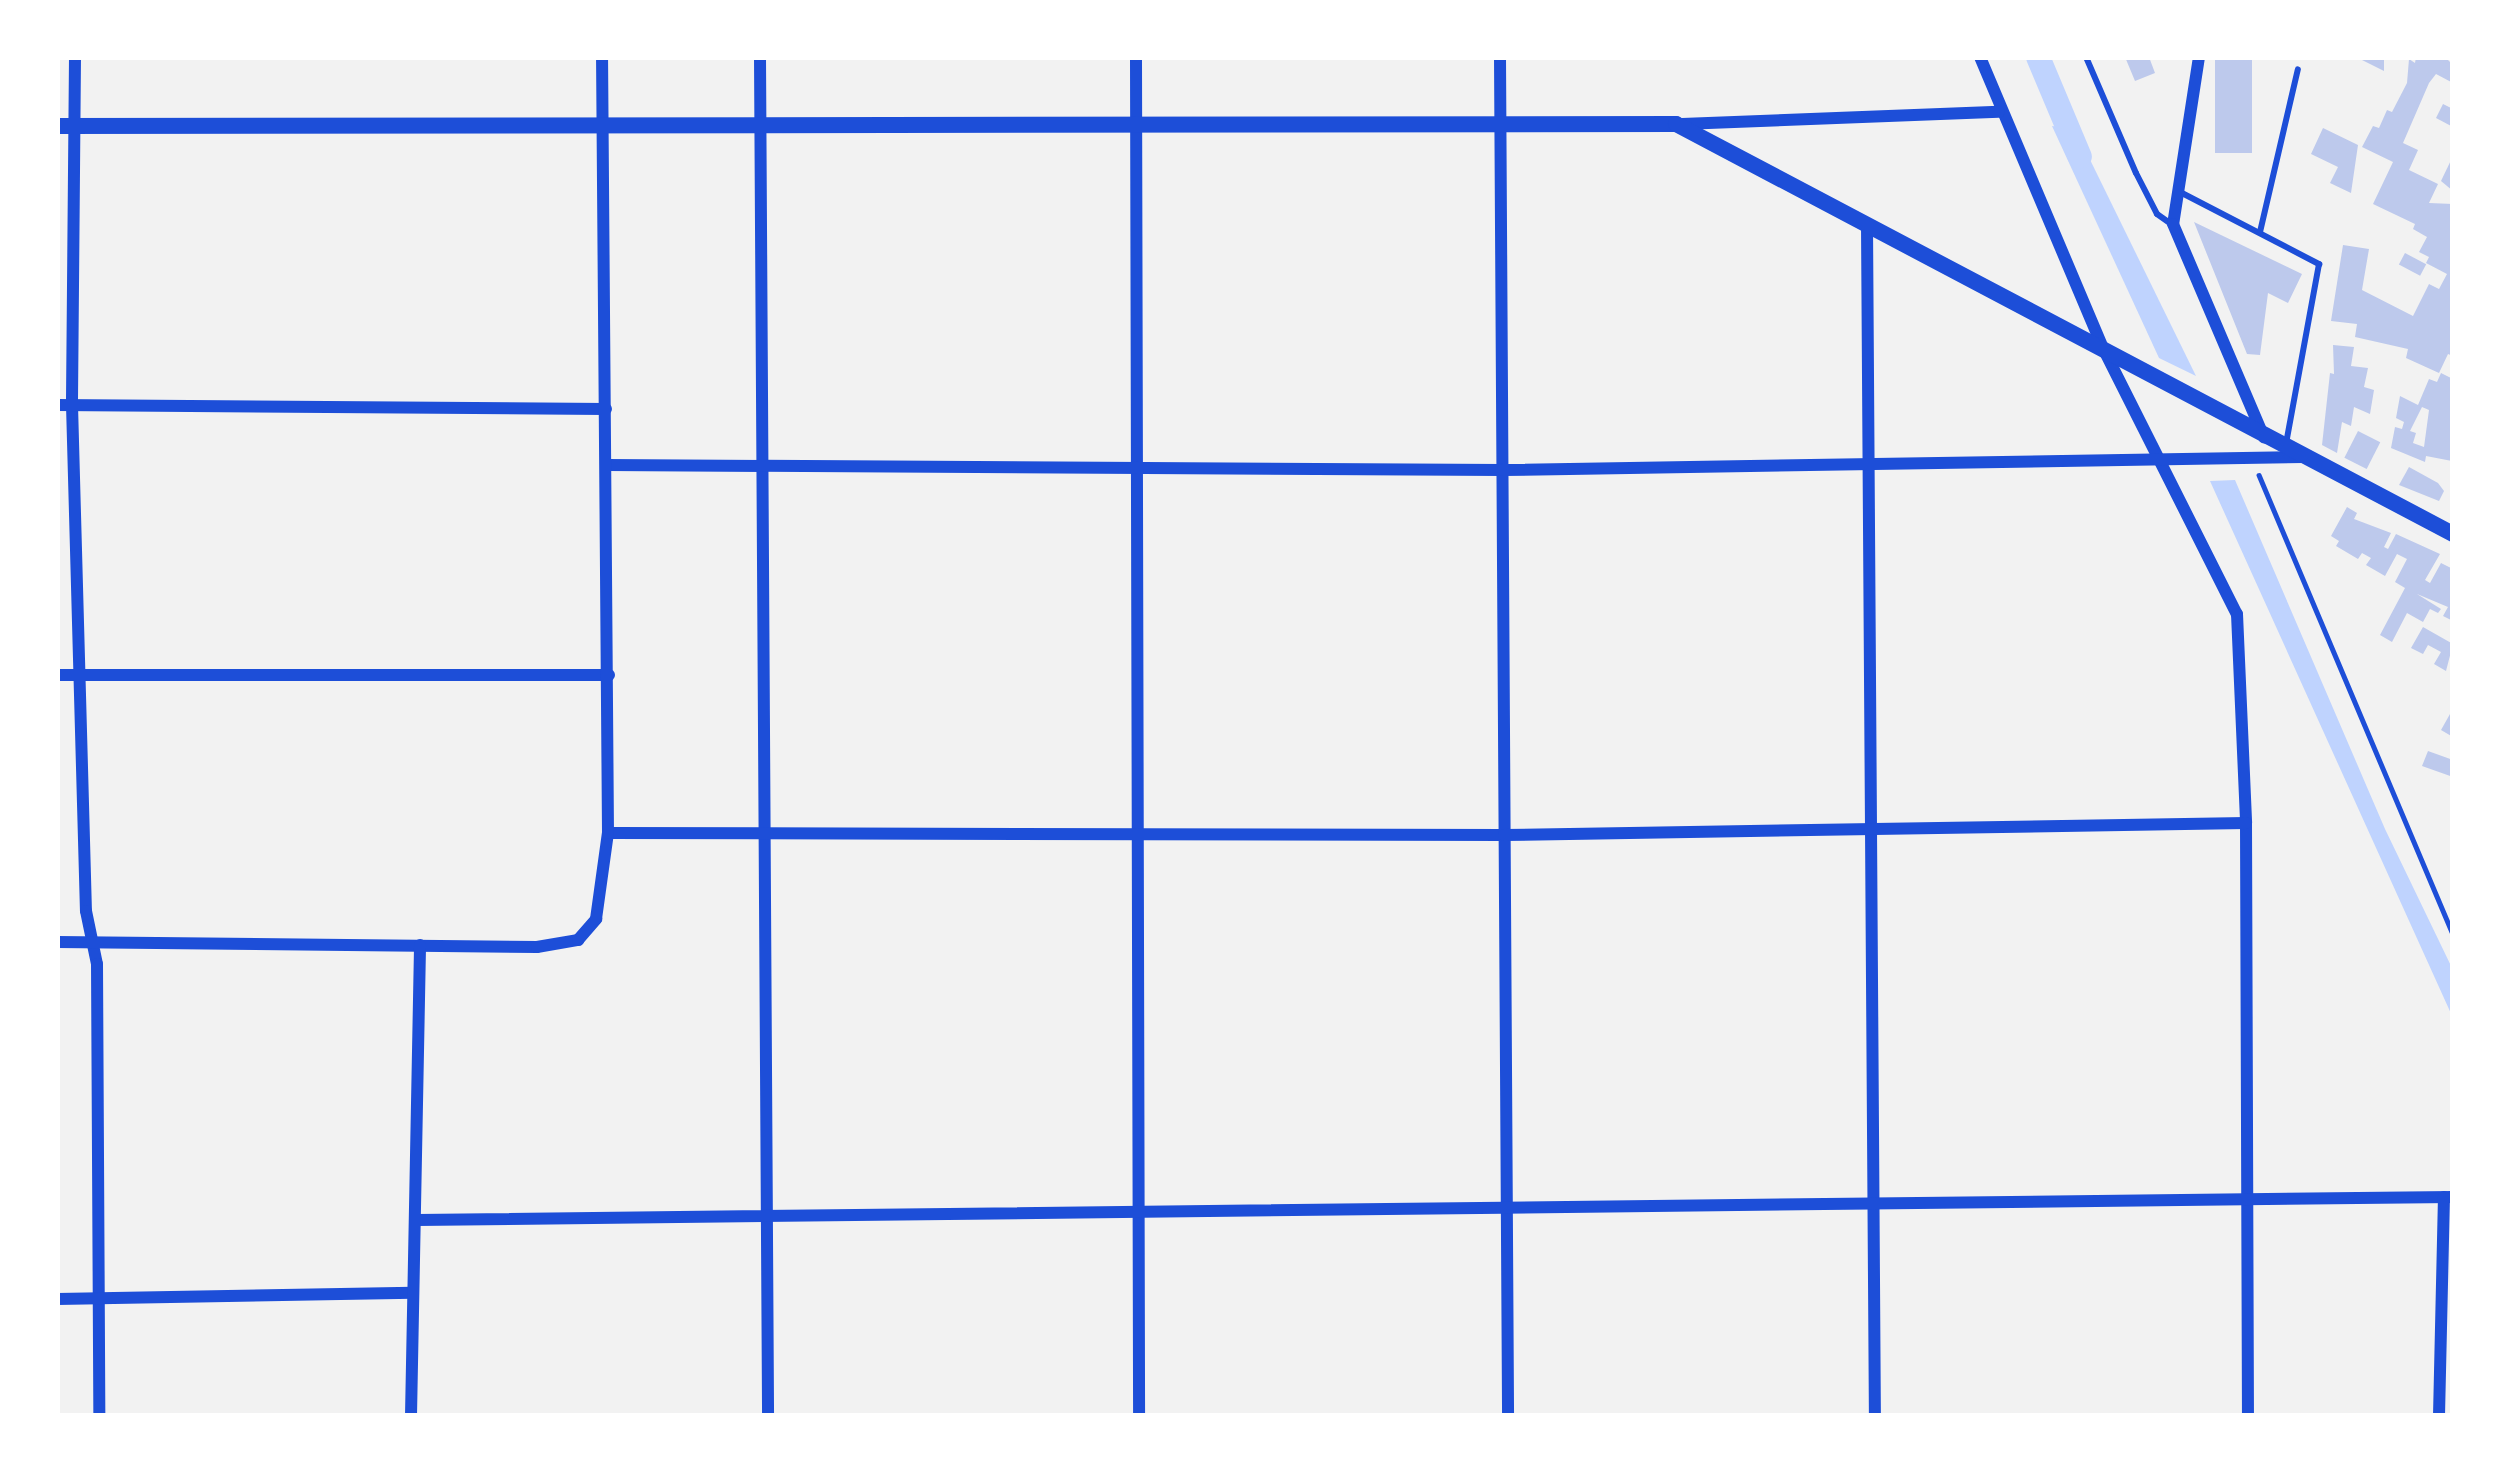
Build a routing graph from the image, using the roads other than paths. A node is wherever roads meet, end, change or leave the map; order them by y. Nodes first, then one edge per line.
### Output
1 (75, 57) edge
2 (602, 57) edge
3 (760, 57) edge
4 (1136, 57) edge
5 (1500, 57) edge
6 (1980, 57) edge
7 (2086, 57) edge
8 (2199, 57) edge
9 (2298, 69) dead end
10 (1999, 112) junction
11 (1138, 122) junction
12 (1500, 124) junction
13 (1676, 124) junction
14 (67, 126) edge
15 (603, 127) junction
16 (760, 127) junction
17 (2178, 191) junction
18 (2173, 224) junction
19 (1867, 225) junction
20 (2260, 232) junction
21 (2104, 350) junction
22 (64, 406) edge
23 (606, 410) junction
24 (2265, 437) junction
25 (2285, 448) junction
26 (2303, 457) junction
27 (2159, 462) junction
28 (761, 464) junction
29 (1870, 464) junction
30 (607, 465) junction
31 (1141, 468) junction
32 (1503, 470) junction
33 (2453, 534) edge
34 (57, 675) edge
35 (78, 675) junction
36 (609, 675) junction
37 (2246, 823) junction
38 (1134, 832) junction
39 (1871, 832) junction
40 (608, 833) junction
41 (763, 834) junction
42 (1504, 835) junction
43 (57, 942) edge
44 (92, 942) junction
45 (420, 945) junction
46 (2449, 1197) edge
47 (2246, 1198) junction
48 (1873, 1207) junction
49 (1136, 1210) junction
50 (1507, 1210) junction
51 (765, 1217) junction
52 (417, 1220) junction
53 (413, 1293) junction
54 (99, 1298) junction
55 (57, 1299) edge
56 (99, 1416) edge
57 (411, 1416) edge
58 (768, 1416) edge
59 (1139, 1416) edge
60 (1508, 1416) edge
61 (1875, 1416) edge
62 (2248, 1416) edge
63 (2439, 1416) edge

1 - 14 street
2 - 15 street
3 - 16 street
4 - 11 street
5 - 12 street
6 - 10 street
7 - 18 lane
8 - 17 street
9 - 20 lane
10 - 13 street
10 - 21 street
11 - 12 street
11 - 16 street
11 - 31 street
12 - 13 street
12 - 32 street
13 - 19 street
14 - 15 street
14 - 22 street
15 - 16 street
15 - 23 street
16 - 28 street
17 - 18 street
17 - 20 lane
18 - 24 street
19 - 21 street
19 - 29 street
20 - 25 lane
21 - 24 street
21 - 27 street
22 - 23 street
22 - 35 street
23 - 30 street
24 - 25 street
25 - 26 street
26 - 27 street
26 - 33 street
27 - 29 street
27 - 37 street
28 - 30 street
28 - 31 street
28 - 41 street
29 - 32 street
29 - 39 street
30 - 36 street
31 - 32 street
31 - 38 street
32 - 42 street
34 - 35 street
35 - 36 street
35 - 44 street
36 - 40 street
37 - 39 street
37 - 47 street
38 - 41 street
38 - 42 street
38 - 49 street
39 - 42 street
39 - 48 street
40 - 41 street
40 - 45 street
41 - 51 street
42 - 50 street
43 - 44 street
44 - 45 street
44 - 54 street
45 - 52 street
46 - 47 street
46 - 63 street
47 - 48 street
47 - 62 street
48 - 50 street
48 - 61 street
49 - 50 street
49 - 51 street
49 - 59 street
50 - 60 street
51 - 52 street
51 - 58 street
52 - 53 street
53 - 54 street
53 - 57 street
54 - 55 street
54 - 56 street

